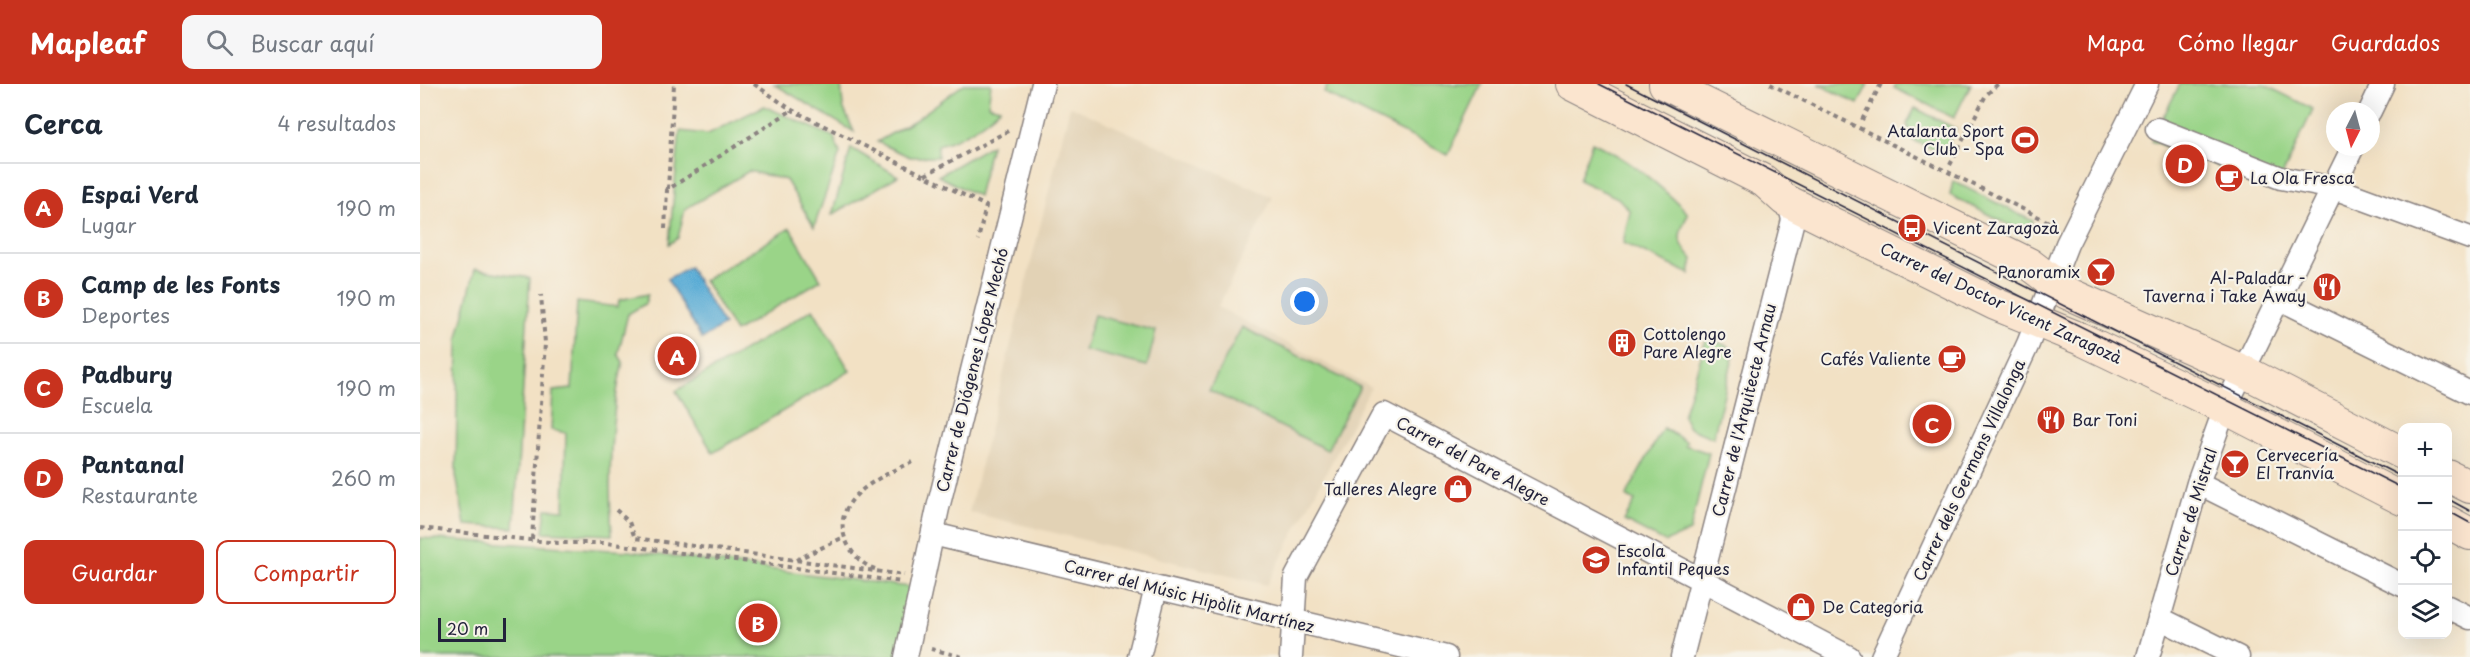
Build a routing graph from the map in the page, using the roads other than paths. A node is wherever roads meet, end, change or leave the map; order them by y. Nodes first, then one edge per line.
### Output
1 (1043, 84) edge
2 (1572, 84) edge
3 (1665, 84) edge
4 (2148, 84) edge
5 (2383, 84) edge
6 (2374, 102) edge
7 (2157, 129) dead end
8 (2349, 156) edge
9 (2334, 188) junction
10 (1785, 200) junction
11 (2470, 238) edge
12 (2050, 280) junction
13 (2280, 299) junction
14 (2036, 322) junction
15 (2245, 372) junction
16 (2470, 393) edge
17 (2225, 408) junction
18 (2398, 450) edge
19 (2450, 477) edge
20 (2198, 483) junction
21 (2470, 487) edge
22 (2398, 496) edge
23 (2452, 524) edge
24 (933, 534) junction
25 (2470, 534) edge
26 (1702, 581) junction
27 (2398, 583) edge
28 (1156, 588) junction
29 (2452, 609) edge
30 (2159, 618) junction
31 (2470, 618) edge
32 (1294, 622) junction
33 (915, 652) edge
34 (1139, 657) edge
35 (1291, 657) edge
36 (1446, 657) edge
37 (1682, 657) edge
38 (1849, 657) edge
39 (1882, 657) edge
40 (2148, 657) edge
41 (2238, 657) edge

1 - 24 street, Carrer de Diógenes López Mechó
2 - 10 street, Carrer del Doctor Vicent Zaragozà
3 - 12 street
4 - 12 street, Carrer dels Germans Villalonga
5 - 6 street
7 - 9 street
8 - 9 street, Carrer de Mistral
9 - 11 street
9 - 13 street, Carrer de Mistral
10 - 14 street, Carrer del Doctor Vicent Zaragozà
10 - 26 street, Carrer de l'Arquitecte Arnau
12 - 14 street, Carrer dels Germans Villalonga
12 - 15 street
13 - 15 street, Carrer de Mistral
13 - 16 street
14 - 17 street, Carrer del Doctor Vicent Zaragozà
14 - 39 street, Carrer dels Germans Villalonga
15 - 17 street, Carrer de Mistral
15 - 18 street
17 - 20 street, Carrer de Mistral
17 - 22 street, Carrer del Doctor Vicent Zaragozà
19 - 21 street
20 - 27 street
20 - 30 street, Carrer de Mistral
23 - 25 street
24 - 28 street, Carrer del Músic Hipòlit Martínez
24 - 33 street, Carrer de Diógenes López Mechó
26 - 32 street, Carrer del Pare Alegre
26 - 37 street, Carrer de l'Arquitecte Arnau
26 - 38 street
28 - 32 street, Carrer del Músic Hipòlit Martínez
28 - 34 street
29 - 31 street
30 - 40 street, Carrer de Mistral
30 - 41 street
32 - 35 street
32 - 36 street, Carrer del Músic Hipòlit Martínez

